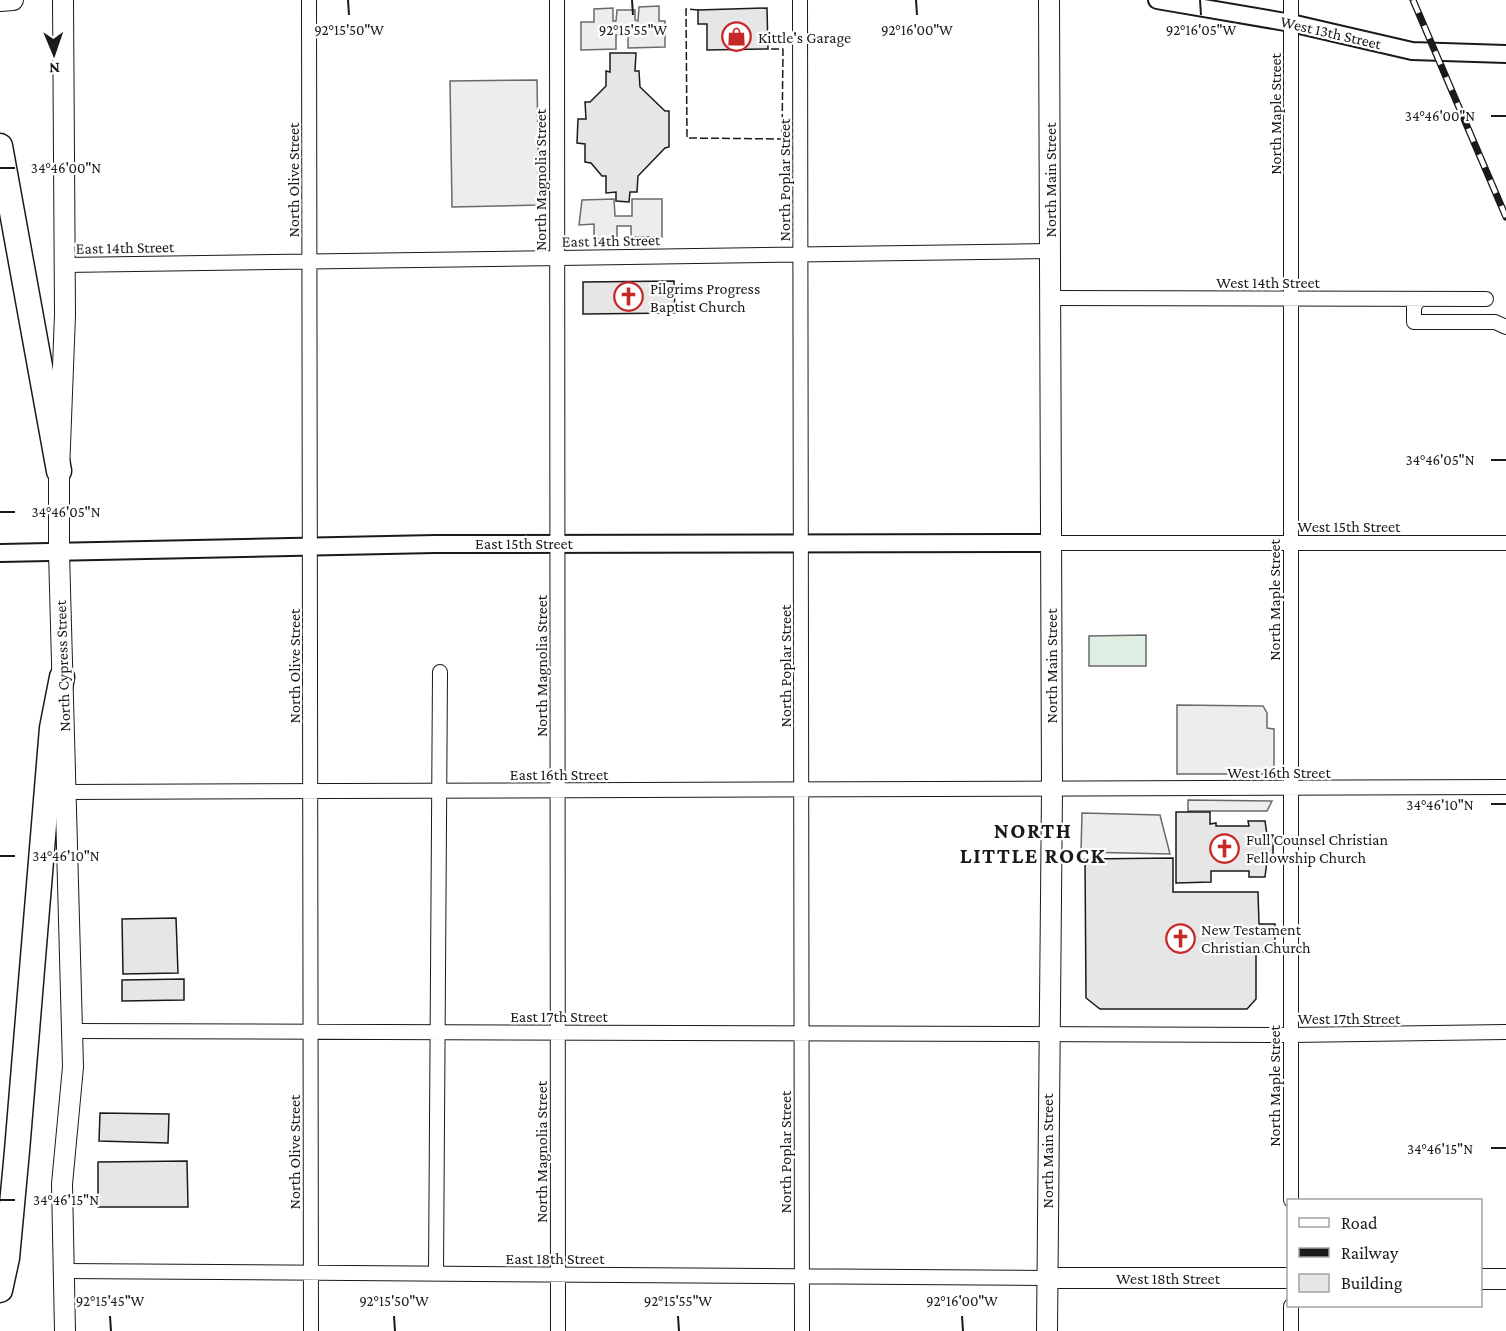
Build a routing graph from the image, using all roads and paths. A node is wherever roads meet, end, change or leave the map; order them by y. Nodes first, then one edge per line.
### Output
1 (13, 0) edge
2 (63, 0) edge
3 (309, 0) edge
4 (557, 0) edge
5 (800, 0) edge
6 (1049, 0) edge
7 (1157, 0) edge
8 (1291, 0) edge
9 (0, 1) edge
10 (1291, 23) junction
11 (1506, 54) edge
12 (0, 146) edge
13 (1050, 250) junction
14 (800, 254) junction
15 (557, 257) junction
16 (310, 261) junction
17 (64, 265) junction
18 (1050, 298) junction
19 (1291, 298) junction
20 (1419, 299) junction
21 (1444, 299) junction
22 (1486, 300) dead end
23 (1452, 322) junction
24 (1506, 327) edge
25 (59, 471) junction
26 (557, 543) junction
27 (801, 543) junction
28 (1049, 543) junction
29 (1291, 543) junction
30 (1506, 543) edge
31 (310, 547) junction
32 (59, 552) junction
33 (0, 553) edge
34 (440, 672) dead end
35 (62, 677) junction
36 (1506, 787) edge
37 (1291, 788) junction
38 (801, 789) junction
39 (1052, 789) junction
40 (557, 790) junction
41 (310, 791) junction
42 (439, 791) junction
43 (66, 792) junction
44 (71, 1031) junction
45 (311, 1032) junction
46 (437, 1032) junction
47 (1506, 1032) edge
48 (558, 1033) junction
49 (802, 1033) junction
50 (1047, 1034) junction
51 (1291, 1035) junction
52 (1291, 1199) edge
53 (63, 1270) junction
54 (311, 1272) junction
55 (436, 1273) junction
56 (558, 1274) junction
57 (802, 1276) junction
58 (1047, 1278) junction
59 (1287, 1278) edge
60 (1482, 1279) edge
61 (1506, 1279) edge
62 (0, 1290) edge
63 (1291, 1307) edge
64 (65, 1331) edge
65 (311, 1331) edge
66 (558, 1331) edge
67 (802, 1331) edge
68 (1047, 1331) edge
69 (1291, 1331) edge

1 - 9 main road
2 - 17 main road, North Cypress Street
3 - 16 street, North Olive Street
4 - 15 street, North Magnolia Street
5 - 14 street, North Poplar Street
6 - 13 main road, North Main Street
7 - 10 street, West 13th Street
8 - 10 street, North Maple Street
10 - 11 street, West 13th Street
10 - 19 street, North Maple Street
12 - 25 highway
13 - 14 street, East 14th Street
13 - 18 main road, North Main Street
14 - 15 street, East 14th Street
14 - 27 street, North Poplar Street
15 - 16 street, East 14th Street
15 - 26 street, North Magnolia Street
16 - 17 street, East 14th Street
16 - 31 street, North Olive Street
17 - 25 main road, North Cypress Street
18 - 19 street, West 14th Street
18 - 28 main road, North Main Street
19 - 20 street, West 14th Street
19 - 29 street, North Maple Street
20 - 21 street, West 14th Street
20 - 23 street
21 - 22 street, West 14th Street
21 - 23 street
23 - 24 street
25 - 32 main road, North Cypress Street
26 - 27 street, East 15th Street
26 - 31 street, East 15th Street
26 - 40 street, North Magnolia Street
27 - 28 street, East 15th Street
27 - 38 street, North Poplar Street
28 - 29 street, West 15th Street
28 - 39 main road, North Main Street
29 - 30 street, West 15th Street
29 - 37 street, North Maple Street
31 - 32 street, East 15th Street
31 - 41 street, North Olive Street
32 - 33 street, East 15th Street
32 - 35 main road, North Cypress Street
34 - 42 street
35 - 43 main road, North Cypress Street
35 - 62 highway
36 - 37 street, West 16th Street
37 - 39 street, West 16th Street
37 - 51 street, North Maple Street
38 - 39 street, East 16th Street
38 - 40 street, East 16th Street
38 - 49 street, North Poplar Street
39 - 50 main road, North Main Street
40 - 42 street, East 16th Street
40 - 48 street, North Magnolia Street
41 - 42 street, East 16th Street
41 - 43 street, East 16th Street
41 - 45 street, North Olive Street
42 - 46 street
43 - 44 main road, North Cypress Street
44 - 45 street, East 17th Street
44 - 53 main road, North Cypress Street
45 - 46 street, East 17th Street
45 - 54 street, North Olive Street
46 - 48 street, East 17th Street
46 - 55 street
47 - 51 street, West 17th Street
48 - 49 street, East 17th Street
48 - 56 street, North Magnolia Street
49 - 50 street, East 17th Street
49 - 57 street, North Poplar Street
50 - 51 street, West 17th Street
50 - 58 main road, North Main Street
51 - 52 street, North Maple Street
53 - 54 street, East 18th Street
53 - 64 main road, North Cypress Street
54 - 55 street, East 18th Street
54 - 65 street, North Olive Street
55 - 56 street, East 18th Street
56 - 57 street, East 18th Street
56 - 66 street, North Magnolia Street
57 - 58 street, East 18th Street
57 - 67 street, North Poplar Street
58 - 59 main road, West 18th Street
58 - 68 main road, North Main Street
60 - 61 main road
63 - 69 street

